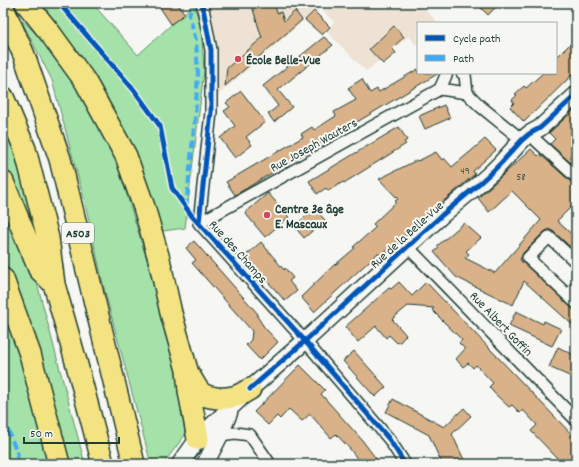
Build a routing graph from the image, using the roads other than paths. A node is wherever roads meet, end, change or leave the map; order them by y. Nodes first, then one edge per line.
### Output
1 (26, 3) edge
2 (202, 3) edge
3 (3, 8) edge
4 (447, 74) edge
5 (464, 74) edge
6 (440, 89) junction
7 (467, 93) junction
8 (576, 95) edge
9 (3, 97) edge
10 (526, 137) junction
11 (576, 177) edge
12 (3, 182) edge
13 (199, 223) junction
14 (407, 246) junction
15 (576, 262) edge
16 (3, 279) edge
17 (54, 284) junction
18 (576, 287) edge
19 (572, 300) edge
20 (305, 342) junction
21 (187, 370) junction
22 (250, 390) junction
23 (232, 408) junction
24 (576, 420) edge
25 (220, 435) junction
26 (198, 439) junction
27 (59, 464) edge
28 (103, 464) edge
29 (134, 464) edge
30 (180, 464) edge
31 (201, 464) edge
32 (205, 464) edge
33 (270, 464) edge
34 (405, 464) edge

1 - 21 highway
2 - 13 street, Rue des Champs
3 - 29 highway, A503
4 - 6 street
5 - 7 street
6 - 7 street
6 - 13 street, Rue Joseph Wauters
7 - 10 street
8 - 10 street, Rue de la Belle-Vue
9 - 17 highway, A503
10 - 11 street
10 - 14 street, Rue de la Belle-Vue
12 - 17 highway
13 - 20 street, Rue des Champs
14 - 20 street, Rue de la Belle-Vue
14 - 24 street, Rue Albert Goffin
15 - 19 street
16 - 27 highway
17 - 28 highway, A503
18 - 19 street
20 - 22 street, Rue de la Belle-Vue
20 - 34 street, Rue des Champs
21 - 22 highway
21 - 26 highway
22 - 23 street, Rue de la Belle-Vue
23 - 25 street, Rue de la Belle-Vue
23 - 26 street, Rue de la Belle-Vue
25 - 32 street, Rue de la Belle-Vue
25 - 33 street
26 - 30 street, Rue de la Belle-Vue
26 - 31 street

